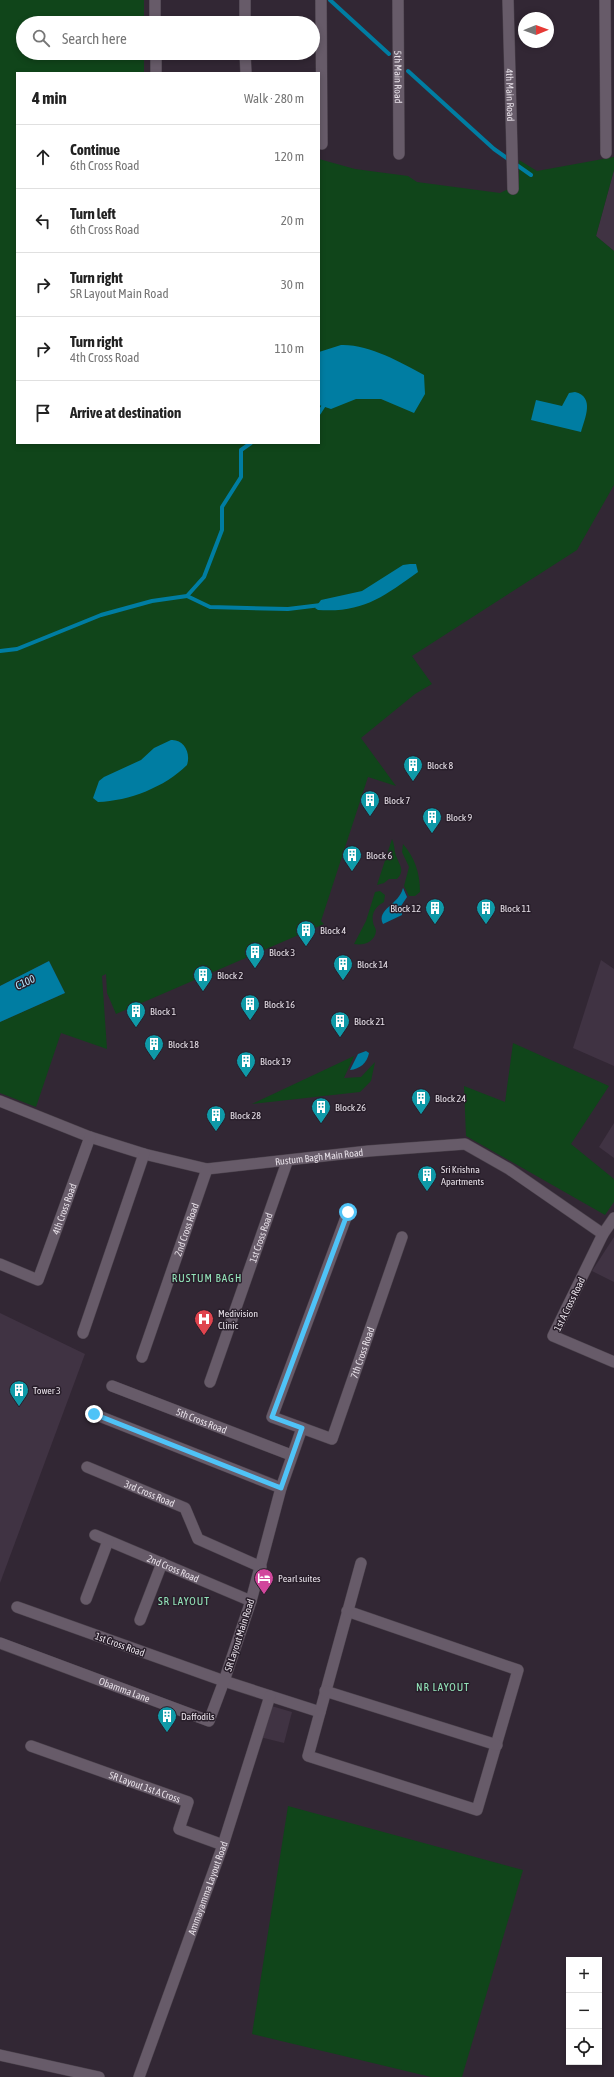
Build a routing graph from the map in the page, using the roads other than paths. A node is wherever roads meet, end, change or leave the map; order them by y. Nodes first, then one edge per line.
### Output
1 (155, 0) edge
2 (245, 0) edge
3 (321, 0) edge
4 (398, 0) edge
5 (508, 0) edge
6 (605, 0) edge
7 (155, 16) edge
8 (245, 16) edge
9 (156, 60) edge
10 (246, 60) edge
11 (156, 72) edge
12 (246, 72) edge
13 (322, 144) dead end
14 (399, 154) dead end
15 (606, 154) dead end
16 (513, 189) dead end
17 (0, 1101) edge
18 (90, 1137) junction
19 (144, 1154) junction
20 (287, 1162) junction
21 (207, 1169) junction
22 (348, 1212) dead end
23 (614, 1218) edge
24 (603, 1234) junction
25 (402, 1236) dead end
26 (0, 1264) edge
27 (83, 1333) dead end
28 (142, 1358) dead end
29 (614, 1362) edge
30 (210, 1382) dead end
31 (112, 1386) dead end
32 (94, 1414) dead end
33 (302, 1428) junction
34 (291, 1454) junction
35 (87, 1466) dead end
36 (281, 1488) junction
37 (95, 1535) dead end
38 (108, 1540) junction
39 (162, 1563) junction
40 (361, 1563) dead end
41 (260, 1567) junction
42 (86, 1599) dead end
43 (251, 1601) junction
44 (16, 1607) dead end
45 (347, 1611) junction
46 (140, 1620) dead end
47 (0, 1643) edge
48 (224, 1682) junction
49 (325, 1691) junction
50 (270, 1696) junction
51 (320, 1712) junction
52 (497, 1745) junction
53 (31, 1746) dead end
54 (223, 1845) junction
55 (0, 2055) edge
56 (99, 2077) edge
57 (139, 2077) edge

1 - 7 street
2 - 8 street
3 - 13 street
4 - 14 street, 5th Main Road
5 - 16 street, 4th Main Road
6 - 15 street
9 - 11 street
10 - 12 street
17 - 18 street, Rustum Bagh Main Road
18 - 19 street, Rustum Bagh Main Road
18 - 26 street, 4th Cross Road
19 - 21 street, Rustum Bagh Main Road
19 - 27 street
20 - 21 street, Rustum Bagh Main Road
20 - 24 street, Rustum Bagh Main Road
20 - 30 street, 1st Cross Road
21 - 28 street, 2nd Cross Road
22 - 33 street
23 - 24 street
24 - 29 street, 1st A Cross Road
25 - 33 street, 7th Cross Road
31 - 34 street, 5th Cross Road
32 - 36 street
33 - 34 street, SR Layout Main Road
34 - 36 street, SR Layout Main Road
35 - 41 street, 3rd Cross Road
36 - 41 street, SR Layout Main Road
37 - 38 street, 2nd Cross Road
38 - 39 street, 2nd Cross Road
38 - 42 street
39 - 43 street, 2nd Cross Road
39 - 46 street
40 - 45 street
41 - 43 street, SR Layout Main Road
43 - 48 street, SR Layout Main Road
44 - 48 street, 1st Cross Road
45 - 49 street
45 - 52 street
47 - 48 street, Obamma Lane
48 - 50 street, SR Layout Main Road
49 - 51 street
49 - 52 street
50 - 51 street, SR Layout Main Road
50 - 54 street, Ammayamma Layout Road
51 - 52 street
53 - 54 street, SR Layout 1st A Cross
54 - 57 street, Ammayamma Layout Road
55 - 56 street

